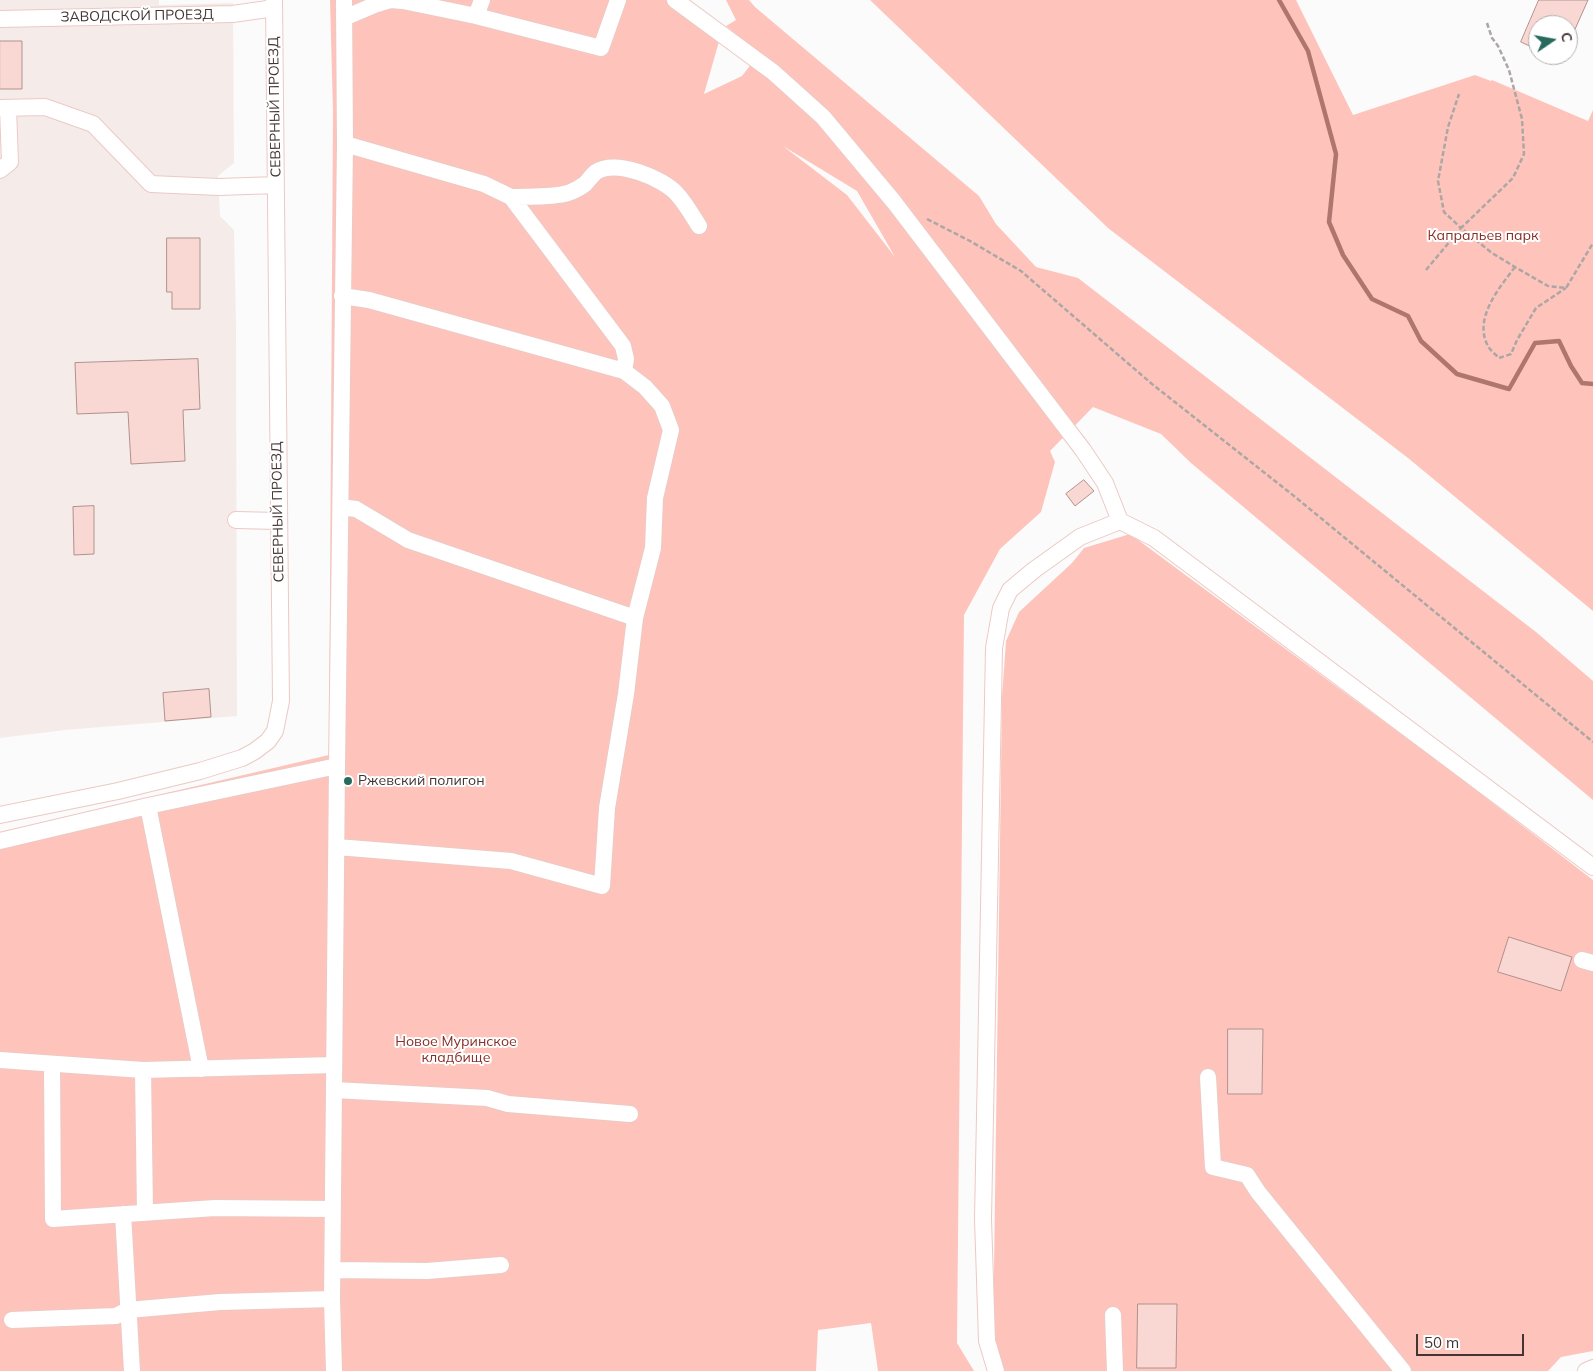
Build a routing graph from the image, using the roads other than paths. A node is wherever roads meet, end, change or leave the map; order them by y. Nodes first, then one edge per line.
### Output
1 (344, 0) edge
2 (482, 0) edge
3 (618, 0) edge
4 (675, 0) edge
5 (274, 4) edge
6 (476, 16) junction
7 (344, 18) junction
8 (0, 19) edge
9 (4, 108) edge
10 (346, 144) junction
11 (0, 170) edge
12 (276, 186) junction
13 (511, 197) junction
14 (699, 226) dead end
15 (342, 296) junction
16 (624, 371) junction
17 (341, 507) junction
18 (236, 520) dead end
19 (278, 521) junction
20 (1120, 521) junction
21 (636, 618) junction
22 (337, 766) junction
23 (148, 806) junction
24 (0, 815) edge
25 (0, 841) edge
26 (337, 847) junction
27 (1593, 868) edge
28 (0, 1060) edge
29 (52, 1064) junction
30 (334, 1065) junction
31 (201, 1069) junction
32 (143, 1070) junction
33 (1208, 1078) dead end
34 (334, 1090) junction
35 (630, 1114) dead end
36 (333, 1209) junction
37 (145, 1213) junction
38 (123, 1214) junction
39 (501, 1266) dead end
40 (333, 1270) junction
41 (332, 1299) junction
42 (128, 1310) junction
43 (1112, 1314) dead end
44 (12, 1320) dead end
45 (1593, 1368) edge
46 (132, 1371) edge
47 (334, 1371) edge
48 (996, 1371) edge
49 (1115, 1371) edge
50 (1403, 1371) edge
51 (1586, 1371) edge

1 - 7 street
2 - 6 street
3 - 6 street
4 - 20 street
5 - 8 street, ЗАВОДСКОЙ ПРОЕЗД
5 - 12 street, СЕВЕРНЫЙ ПРОЕЗД
6 - 7 street
7 - 10 street
9 - 11 street
9 - 12 street
10 - 13 street
10 - 15 street
12 - 19 street, СЕВЕРНЫЙ ПРОЕЗД
13 - 14 street
13 - 16 street
15 - 16 street
15 - 17 street
16 - 21 street
17 - 21 street
17 - 22 street
18 - 19 street
19 - 24 street, СЕВЕРНЫЙ ПРОЕЗД
20 - 27 street
20 - 48 street
21 - 26 street
22 - 23 street
22 - 26 street
23 - 25 street
23 - 31 street
26 - 30 street
28 - 29 street
29 - 32 street
29 - 38 street
30 - 31 street
30 - 34 street
31 - 32 street
32 - 37 street
33 - 50 street
34 - 35 street
34 - 36 street
36 - 37 street
36 - 40 street
37 - 38 street
38 - 42 street
39 - 40 street
40 - 41 street
41 - 42 street
41 - 47 street
42 - 44 street
42 - 46 street
43 - 49 street
45 - 51 street

